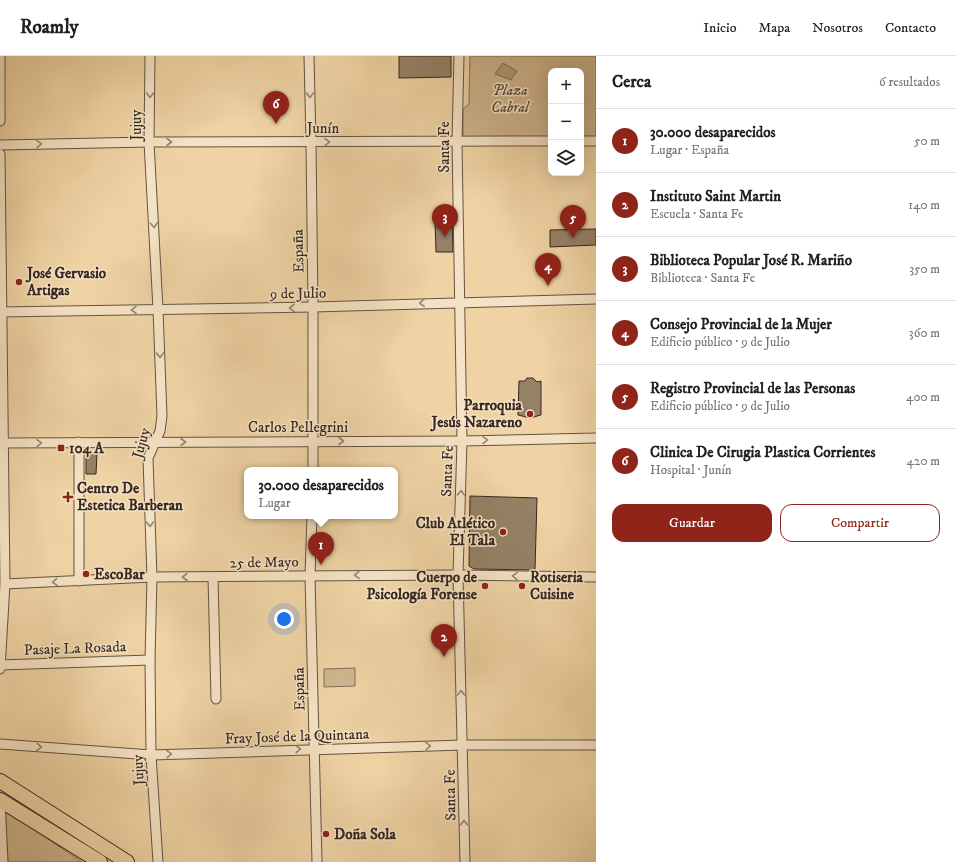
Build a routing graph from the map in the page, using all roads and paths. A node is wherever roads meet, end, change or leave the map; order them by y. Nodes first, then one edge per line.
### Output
1 (0, 56) edge
2 (150, 56) edge
3 (309, 56) edge
4 (459, 56) edge
5 (0, 121) edge
6 (458, 140) junction
7 (548, 141) edge
8 (584, 141) edge
9 (596, 141) edge
10 (149, 142) junction
11 (311, 142) junction
12 (0, 145) edge
13 (0, 154) edge
14 (596, 299) edge
15 (461, 302) junction
16 (313, 307) junction
17 (158, 309) junction
18 (1, 312) edge
19 (596, 438) edge
20 (314, 440) junction
21 (462, 441) junction
22 (79, 442) junction
23 (156, 442) junction
24 (2, 443) edge
25 (313, 467) edge
26 (312, 519) edge
27 (458, 574) junction
28 (310, 576) junction
29 (152, 577) junction
30 (213, 577) junction
31 (596, 577) edge
32 (79, 581) junction
33 (5, 584) junction
34 (2, 602) edge
35 (150, 660) junction
36 (0, 665) edge
37 (0, 669) edge
38 (216, 700) dead end
39 (0, 744) edge
40 (463, 745) junction
41 (596, 745) edge
42 (314, 749) junction
43 (151, 755) junction
44 (0, 781) edge
45 (0, 800) edge
46 (3, 862) edge
47 (100, 862) edge
48 (127, 862) edge
49 (158, 862) edge
50 (317, 862) edge
51 (465, 862) edge

1 - 5 street
2 -> 10 street, Jujuy
3 -> 11 street, España
4 - 6 street, Santa Fe
6 - 7 street, Junín
11 -> 6 street, Junín
6 - 15 street, Santa Fe
8 - 9 street
10 -> 11 street, Junín
12 -> 10 street, Junín
10 -> 17 street, Jujuy
11 - 16 street, España
13 - 18 street
14 - 15 street, 9 de Julio
15 -> 16 street, 9 de Julio
15 - 21 street, Santa Fe
16 -> 17 street, 9 de Julio
16 - 20 street, España
17 -> 18 street, 9 de Julio
17 -> 23 street, Jujuy
18 - 24 street
21 -> 19 street, Carlos Pellegrini
20 -> 21 street, Carlos Pellegrini
23 -> 20 street, Carlos Pellegrini
20 - 25 street, España
27 -> 21 street, Santa Fe
22 - 23 street, Carlos Pellegrini
24 -> 22 street, Carlos Pellegrini
22 - 32 street
23 -> 29 street, Jujuy
24 - 33 street
26 - 28 street, España
27 -> 28 street, 25 de Mayo
31 -> 27 street, 25 de Mayo
40 -> 27 street, Santa Fe
28 - 30 street, 25 de Mayo
28 - 42 street, España
30 -> 29 street, 25 de Mayo
29 - 32 street, 25 de Mayo
29 - 35 street, Jujuy
30 - 38 street
32 -> 33 street, 25 de Mayo
33 - 34 street
34 - 36 street
35 - 36 street, Pasaje La Rosada
35 - 43 street, Jujuy
36 - 37 street
39 -> 43 street, Fray José de la Quintana
40 - 41 street, Fray José de la Quintana
42 -> 40 street, Fray José de la Quintana
51 -> 40 street, Santa Fe
43 -> 42 street, Fray José de la Quintana
42 - 50 street, España
43 - 49 street, Jujuy
44 - 48 main road
45 - 46 street
45 - 47 main road

